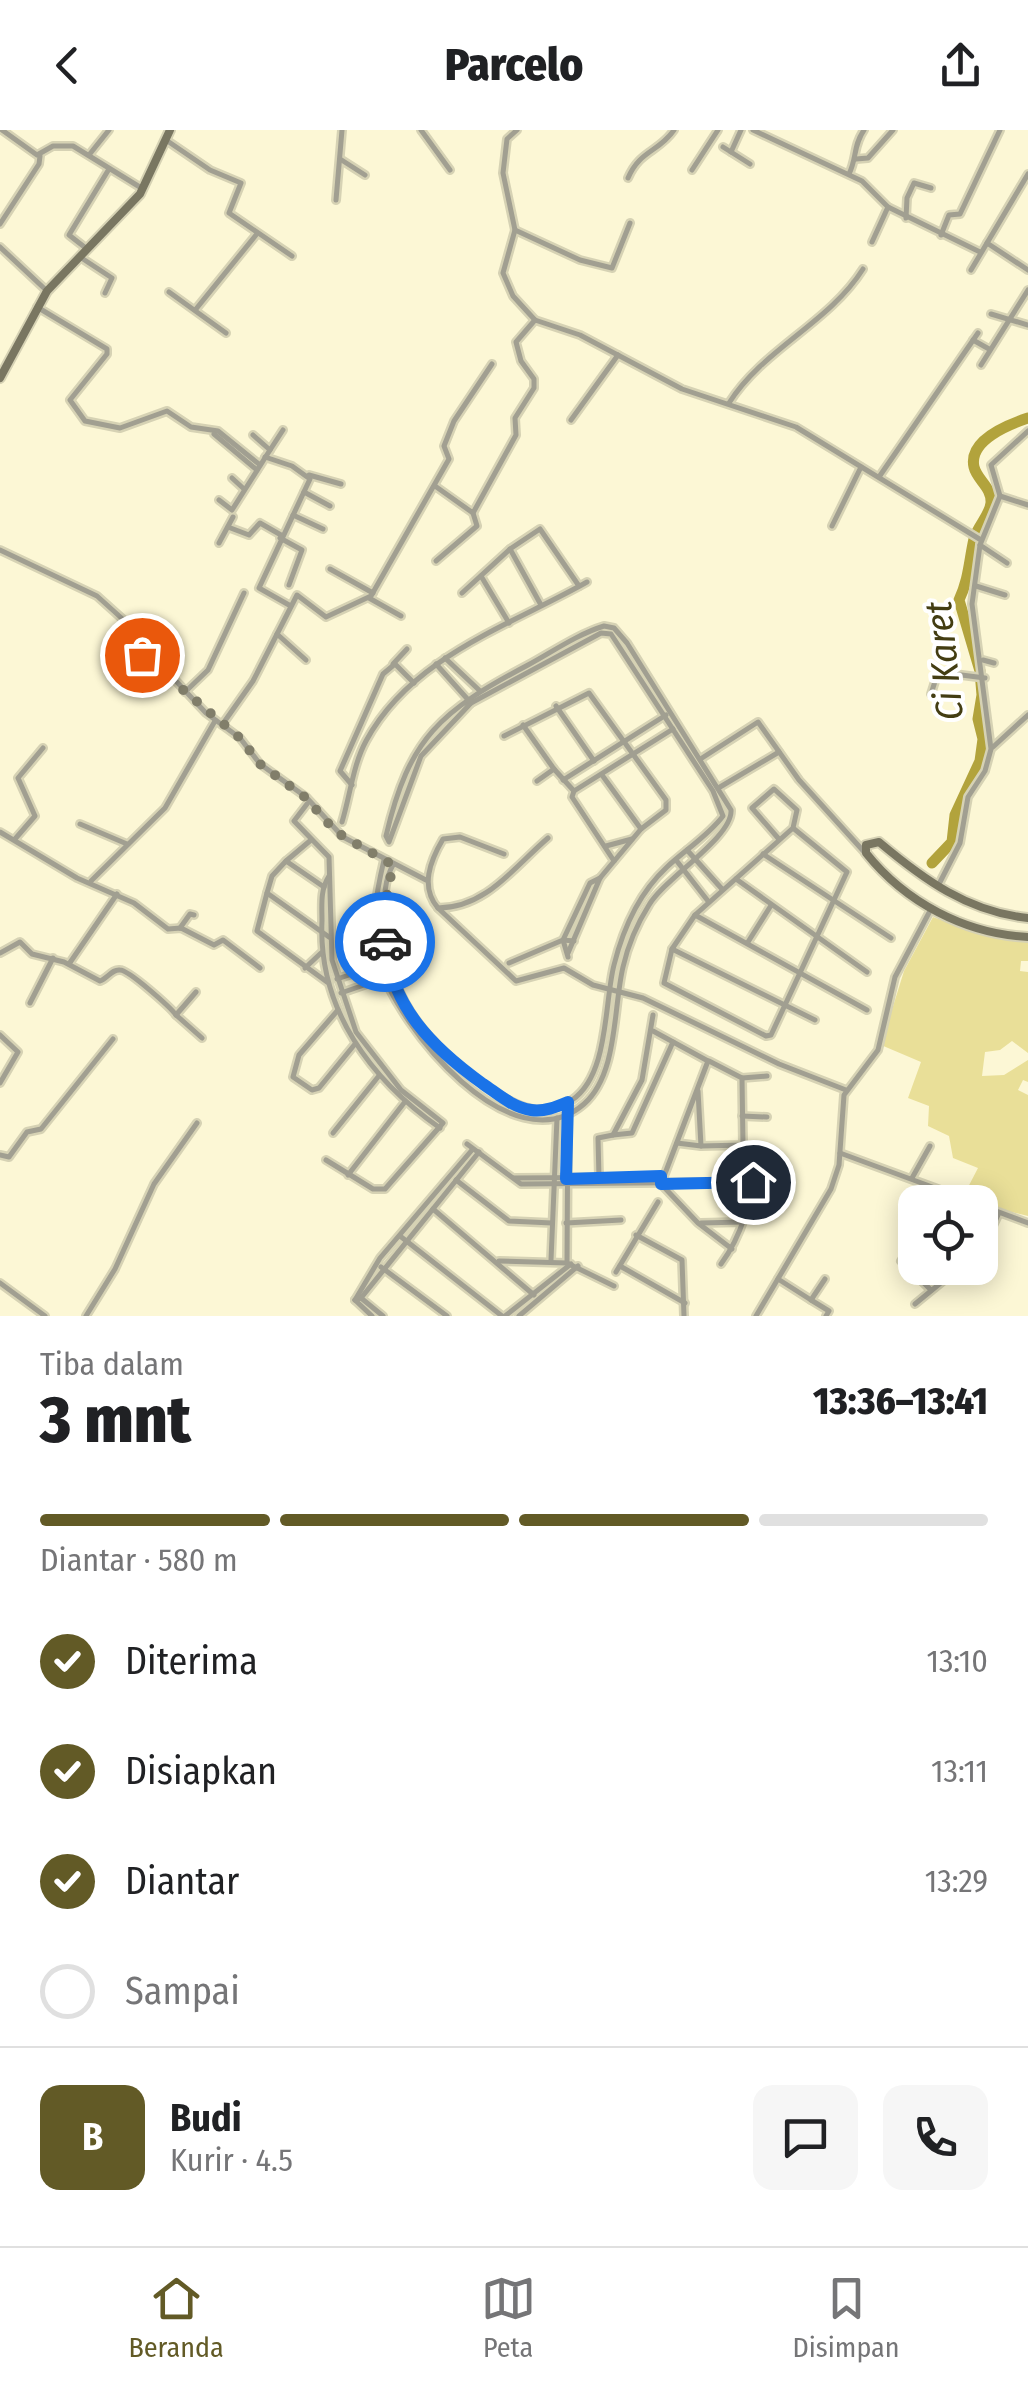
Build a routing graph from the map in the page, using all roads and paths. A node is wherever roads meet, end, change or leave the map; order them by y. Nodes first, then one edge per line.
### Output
1 (2, 130) edge
2 (109, 130) edge
3 (170, 130) edge
4 (342, 130) edge
5 (421, 130) edge
6 (517, 130) edge
7 (674, 130) edge
8 (718, 130) edge
9 (741, 130) edge
10 (753, 130) edge
11 (864, 130) edge
12 (893, 130) edge
13 (1000, 130) edge
14 (166, 140) junction
15 (723, 148) dead end
16 (731, 152) junction
17 (89, 155) junction
18 (40, 156) junction
19 (340, 159) junction
20 (856, 159) junction
21 (750, 164) dead end
22 (109, 169) junction
23 (450, 170) dead end
24 (692, 170) dead end
25 (366, 174) dead end
26 (849, 174) junction
27 (1028, 174) edge
28 (628, 178) dead end
29 (931, 188) dead end
30 (143, 189) junction
31 (336, 200) dead end
32 (888, 208) junction
33 (906, 218) junction
34 (630, 222) dead end
35 (0, 224) edge
36 (514, 230) junction
37 (256, 235) junction
38 (941, 235) junction
39 (872, 242) dead end
40 (987, 242) junction
41 (0, 247) edge
42 (87, 249) junction
43 (980, 252) junction
44 (79, 256) junction
45 (292, 256) dead end
46 (864, 269) dead end
47 (971, 270) dead end
48 (1028, 270) edge
49 (1028, 290) edge
50 (47, 291) junction
51 (169, 292) dead end
52 (104, 293) dead end
53 (37, 307) junction
54 (196, 310) junction
55 (990, 314) dead end
56 (535, 320) junction
57 (1007, 320) junction
58 (1028, 326) edge
59 (226, 333) dead end
60 (978, 333) dead end
61 (973, 340) junction
62 (990, 349) junction
63 (618, 355) junction
64 (492, 364) dead end
65 (981, 365) dead end
66 (0, 378) edge
67 (729, 403) junction
68 (571, 420) dead end
69 (283, 430) dead end
70 (1028, 430) edge
71 (214, 434) dead end
72 (253, 435) dead end
73 (270, 450) junction
74 (265, 458) junction
75 (259, 467) junction
76 (861, 467) junction
77 (309, 475) junction
78 (879, 477) junction
79 (232, 478) dead end
80 (341, 484) dead end
81 (435, 486) junction
82 (244, 489) junction
83 (304, 492) junction
84 (1000, 496) junction
85 (219, 500) dead end
86 (1028, 504) edge
87 (330, 506) dead end
88 (473, 514) junction
89 (293, 516) junction
90 (233, 517) dead end
91 (832, 526) dead end
92 (228, 527) junction
93 (323, 530) dead end
94 (280, 537) junction
95 (977, 540) junction
96 (219, 542) dead end
97 (510, 549) junction
98 (0, 550) edge
99 (436, 561) dead end
100 (1008, 562) dead end
101 (330, 569) dead end
102 (481, 576) junction
103 (586, 582) dead end
104 (288, 585) dead end
105 (579, 586) junction
106 (976, 586) junction
107 (244, 593) dead end
108 (462, 593) dead end
109 (370, 595) junction
110 (1005, 595) dead end
111 (541, 604) junction
112 (290, 606) junction
113 (401, 616) dead end
114 (508, 623) junction
115 (278, 634) junction
116 (406, 649) dead end
117 (445, 658) junction
118 (306, 660) dead end
119 (982, 660) junction
120 (994, 663) dead end
121 (393, 664) junction
122 (436, 664) junction
123 (981, 678) junction
124 (414, 683) junction
125 (185, 692) junction
126 (482, 693) junction
127 (930, 694) dead end
128 (469, 701) junction
129 (556, 706) junction
130 (668, 714) junction
131 (1028, 714) edge
132 (218, 723) junction
133 (523, 725) junction
134 (676, 727) junction
135 (504, 736) dead end
136 (622, 743) junction
137 (43, 748) dead end
138 (991, 749) junction
139 (779, 752) junction
140 (632, 757) junction
141 (698, 760) junction
142 (594, 762) junction
143 (554, 769) junction
144 (602, 775) junction
145 (563, 780) junction
146 (537, 781) dead end
147 (352, 785) junction
148 (720, 788) junction
149 (574, 791) junction
150 (308, 804) dead end
151 (342, 822) dead end
152 (80, 824) dead end
153 (794, 828) junction
154 (641, 829) junction
155 (0, 832) edge
156 (548, 838) dead end
157 (634, 838) junction
158 (778, 838) junction
159 (14, 840) junction
160 (311, 840) junction
161 (853, 842) junction
162 (868, 843) junction
163 (127, 844) junction
164 (606, 846) junction
165 (688, 850) junction
166 (504, 854) dead end
167 (763, 854) junction
168 (867, 856) junction
169 (695, 858) junction
170 (286, 860) junction
171 (614, 860) junction
172 (676, 860) junction
173 (387, 866) junction
174 (683, 868) junction
175 (736, 879) junction
176 (426, 880) junction
177 (91, 881) junction
178 (326, 887) junction
179 (936, 888) junction
180 (722, 889) junction
181 (267, 893) junction
182 (118, 894) junction
183 (708, 901) junction
184 (832, 902) junction
185 (770, 907) junction
186 (438, 908) junction
187 (932, 909) junction
188 (580, 913) junction
189 (695, 915) junction
190 (194, 916) dead end
191 (1008, 916) junction
192 (1028, 918) edge
193 (180, 928) junction
194 (321, 932) junction
195 (816, 935) junction
196 (1008, 936) junction
197 (1028, 936) edge
198 (329, 937) junction
199 (891, 938) dead end
200 (563, 940) junction
201 (574, 941) junction
202 (748, 942) junction
203 (672, 949) junction
204 (322, 952) junction
205 (0, 953) edge
206 (53, 958) junction
207 (509, 962) dead end
208 (384, 963) junction
209 (69, 964) junction
210 (260, 968) dead end
211 (305, 968) junction
212 (799, 971) junction
213 (867, 972) dead end
214 (388, 977) junction
215 (336, 980) junction
216 (328, 983) junction
217 (608, 991) junction
218 (196, 992) dead end
219 (337, 994) junction
220 (617, 994) junction
221 (30, 1003) dead end
222 (784, 1004) junction
223 (342, 1008) junction
224 (866, 1010) dead end
225 (176, 1014) junction
226 (653, 1015) dead end
227 (816, 1020) dead end
228 (653, 1030) junction
229 (0, 1035) edge
230 (202, 1038) dead end
231 (112, 1039) dead end
232 (673, 1042) junction
233 (355, 1044) junction
234 (708, 1061) junction
235 (380, 1074) junction
236 (766, 1076) dead end
237 (742, 1078) junction
238 (642, 1080) junction
239 (0, 1083) edge
240 (652, 1085) junction
241 (697, 1088) junction
242 (846, 1090) junction
243 (568, 1102) junction
244 (404, 1103) junction
245 (557, 1107) junction
246 (568, 1114) junction
247 (742, 1116) junction
248 (767, 1116) dead end
249 (557, 1118) junction
250 (197, 1123) dead end
251 (440, 1128) junction
252 (333, 1133) dead end
253 (613, 1135) junction
254 (677, 1143) junction
255 (700, 1146) junction
256 (740, 1146) junction
257 (930, 1146) dead end
258 (473, 1149) junction
259 (840, 1153) junction
260 (0, 1154) edge
261 (326, 1160) dead end
262 (348, 1175) junction
263 (598, 1178) junction
264 (912, 1178) junction
265 (456, 1180) junction
266 (661, 1180) junction
267 (553, 1182) junction
268 (566, 1182) junction
269 (753, 1182) junction
270 (738, 1183) junction
271 (930, 1185) edge
272 (658, 1202) dead end
273 (434, 1209) junction
274 (998, 1215) edge
275 (620, 1220) dead end
276 (552, 1222) junction
277 (742, 1222) junction
278 (566, 1223) junction
279 (698, 1223) junction
280 (1028, 1223) edge
281 (636, 1235) junction
282 (400, 1236) junction
283 (407, 1241) junction
284 (732, 1248) junction
285 (551, 1260) junction
286 (496, 1262) junction
287 (572, 1264) junction
288 (721, 1264) dead end
289 (379, 1266) junction
290 (778, 1279) junction
291 (826, 1279) dead end
292 (0, 1283) edge
293 (926, 1285) edge
294 (937, 1285) edge
295 (614, 1286) dead end
296 (931, 1290) junction
297 (534, 1294) junction
298 (358, 1299) junction
299 (810, 1300) junction
300 (685, 1303) junction
301 (916, 1304) dead end
302 (687, 1315) edge
303 (45, 1316) edge
304 (86, 1316) edge
305 (372, 1316) edge
306 (383, 1316) edge
307 (447, 1316) edge
308 (504, 1316) edge
309 (520, 1316) edge
310 (756, 1316) edge
311 (826, 1316) edge

1 - 18 street
2 - 17 street
3 - 14 street
4 - 19 street
5 - 23 street
6 - 36 street
7 - 28 street
8 - 24 street
9 - 16 street
10 - 26 street
11 - 20 street
12 - 20 street
13 - 38 street
14 - 30 street
14 - 37 street
15 - 16 street
16 - 21 street
17 - 18 street
17 - 22 street
18 - 35 street
19 - 25 street
19 - 31 street
20 - 26 street
22 - 30 street
22 - 42 street
26 - 32 street
27 - 40 street
29 - 33 street
30 - 42 street
32 - 33 street
32 - 39 street
33 - 38 street
34 - 36 street
36 - 56 street
37 - 45 street
37 - 54 street
38 - 43 street
40 - 43 street
40 - 48 street
41 - 50 street
42 - 44 street
43 - 47 street
44 - 50 street
44 - 52 street
46 - 67 street
49 - 57 street
50 - 53 street
51 - 54 street
53 - 66 street
53 - 75 street
54 - 59 street
55 - 57 street
56 - 63 street
56 - 88 street
57 - 58 street
57 - 62 street
60 - 61 street
61 - 62 street
61 - 78 street
62 - 65 street
63 - 67 street
63 - 68 street
64 - 81 street
67 - 76 street
69 - 73 street
70 - 84 street
71 - 75 street
72 - 73 street
73 - 74 street
74 - 75 street
74 - 77 street
75 - 82 street
76 - 78 street
76 - 91 street
77 - 80 street
77 - 83 street
78 - 95 street
79 - 82 street
81 - 88 street
81 - 109 street
82 - 85 street
83 - 87 street
83 - 89 street
84 - 86 street
84 - 95 street
88 - 99 street
89 - 93 street
89 - 94 street
90 - 92 street
92 - 94 street
92 - 96 street
94 - 104 street
94 - 112 street
95 - 100 street
95 - 106 street
97 - 102 street
97 - 105 street
97 - 111 street
98 - 125 street
101 - 109 street
102 - 108 street
102 - 114 street
103 - 105 street
105 - 111 street
106 - 110 street
106 - 119 street
107 - 125 street
109 - 112 street
109 - 113 street
111 - 114 street
112 - 115 street
114 - 117 street
115 - 118 street
115 - 132 street
116 - 121 street
117 - 122 street
117 - 126 street
119 - 120 street
119 - 123 street
121 - 124 street
121 - 147 street
122 - 124 street
122 - 128 street
123 - 127 street
123 - 138 street
124 - 147 street
125 - 132 street
126 - 128 street
126 - 130 street
128 - 128 street
129 - 133 street
129 - 136 street
129 - 142 street
130 - 134 street
130 - 136 street
131 - 138 street
132 - 163 street
132 - 173 street
133 - 135 street
133 - 143 street
134 - 140 street
134 - 141 street
136 - 140 street
136 - 142 street
137 - 159 street
138 - 179 street
139 - 141 street
139 - 148 street
139 - 161 street
140 - 144 street
140 - 154 street
141 - 148 street
141 - 165 street
142 - 145 street
143 - 145 street
143 - 146 street
144 - 149 street
144 - 154 street
145 - 149 street
147 - 151 street
148 - 169 street
149 - 164 street
150 - 160 street
152 - 163 street
153 - 158 street
153 - 158 street
153 - 184 street
154 - 157 street
155 - 159 street
156 - 186 street
157 - 164 street
157 - 171 street
158 - 167 street
159 - 177 street
160 - 170 street
160 - 178 street
161 - 162 street
161 - 168 street
162 - 168 street
162 - 179 street
163 - 177 street
164 - 171 street
165 - 169 street
165 - 172 street
166 - 176 street
167 - 175 street
167 - 184 street
168 - 187 street
169 - 174 street
169 - 180 street
170 - 178 street
170 - 181 street
171 - 188 street
172 - 174 street
172 - 217 street
173 - 176 street
173 - 208 street
174 - 183 street
174 - 220 street
175 - 180 street
175 - 185 street
176 - 186 street
177 - 182 street
178 - 194 street
178 - 198 street
179 - 191 street
180 - 183 street
181 - 194 street
181 - 211 street
182 - 193 street
182 - 209 street
183 - 189 street
184 - 195 street
184 - 199 street
185 - 195 street
185 - 202 street
186 - 217 street
187 - 196 street
187 - 242 street
188 - 200 street
188 - 201 street
189 - 202 street
189 - 203 street
190 - 193 street
191 - 192 street
191 - 196 street
193 - 210 street
194 - 198 street
194 - 204 street
195 - 212 street
195 - 213 street
196 - 197 street
198 - 215 street
200 - 201 street
200 - 201 street
200 - 207 street
202 - 212 street
203 - 222 street
203 - 222 street
204 - 211 street
204 - 216 street
205 - 206 street
206 - 209 street
206 - 221 street
208 - 214 street
208 - 215 street
209 - 225 street
211 - 216 street
212 - 222 street
212 - 224 street
214 - 219 street
214 - 245 street
214 - 249 street
215 - 216 street
215 - 219 street
216 - 219 street
217 - 220 street
217 - 243 street
218 - 225 street
219 - 223 street
220 - 242 street
220 - 246 street
222 - 227 street
223 - 233 street
223 - 233 street
223 - 235 street
225 - 230 street
226 - 228 street
228 - 232 street
228 - 238 street
229 - 239 street
231 - 260 street
232 - 234 street
232 - 240 street
233 - 235 street
234 - 237 street
234 - 241 street
235 - 244 street
235 - 251 street
235 - 252 street
236 - 237 street
237 - 247 street
238 - 240 street
238 - 253 street
240 - 253 street
241 - 254 street
241 - 255 street
242 - 259 street
243 - 245 street
243 - 246 street
244 - 251 street
244 - 262 street
245 - 249 street
246 - 249 street
246 - 268 street
247 - 248 street
247 - 256 street
249 - 267 street
250 - 304 street
251 - 262 street
253 - 263 street
254 - 255 street
254 - 266 street
255 - 256 street
256 - 269 street
256 - 270 street
257 - 264 street
258 - 265 street
258 - 267 street
258 - 282 street
259 - 264 street
259 - 290 street
261 - 262 street
263 - 266 street
263 - 268 street
264 - 271 street
265 - 273 street
265 - 276 street
266 - 268 street
266 - 270 street
266 - 279 street
267 - 268 street
267 - 276 street
268 - 278 street
269 - 270 street
269 - 277 street
272 - 281 street
273 - 283 street
273 - 286 street
274 - 280 street
275 - 278 street
276 - 285 street
277 - 279 street
277 - 284 street
278 - 287 street
279 - 284 street
281 - 300 street
281 - 300 street
282 - 283 street
282 - 289 street
283 - 289 street
283 - 308 street
284 - 288 street
285 - 286 street
285 - 287 street
286 - 297 street
287 - 295 street
287 - 297 street
287 - 309 street
289 - 298 street
289 - 307 street
290 - 299 street
290 - 310 street
291 - 299 street
292 - 303 street
293 - 296 street
294 - 296 street
296 - 301 street
297 - 308 street
298 - 305 street
298 - 306 street
299 - 311 street
300 - 302 street

